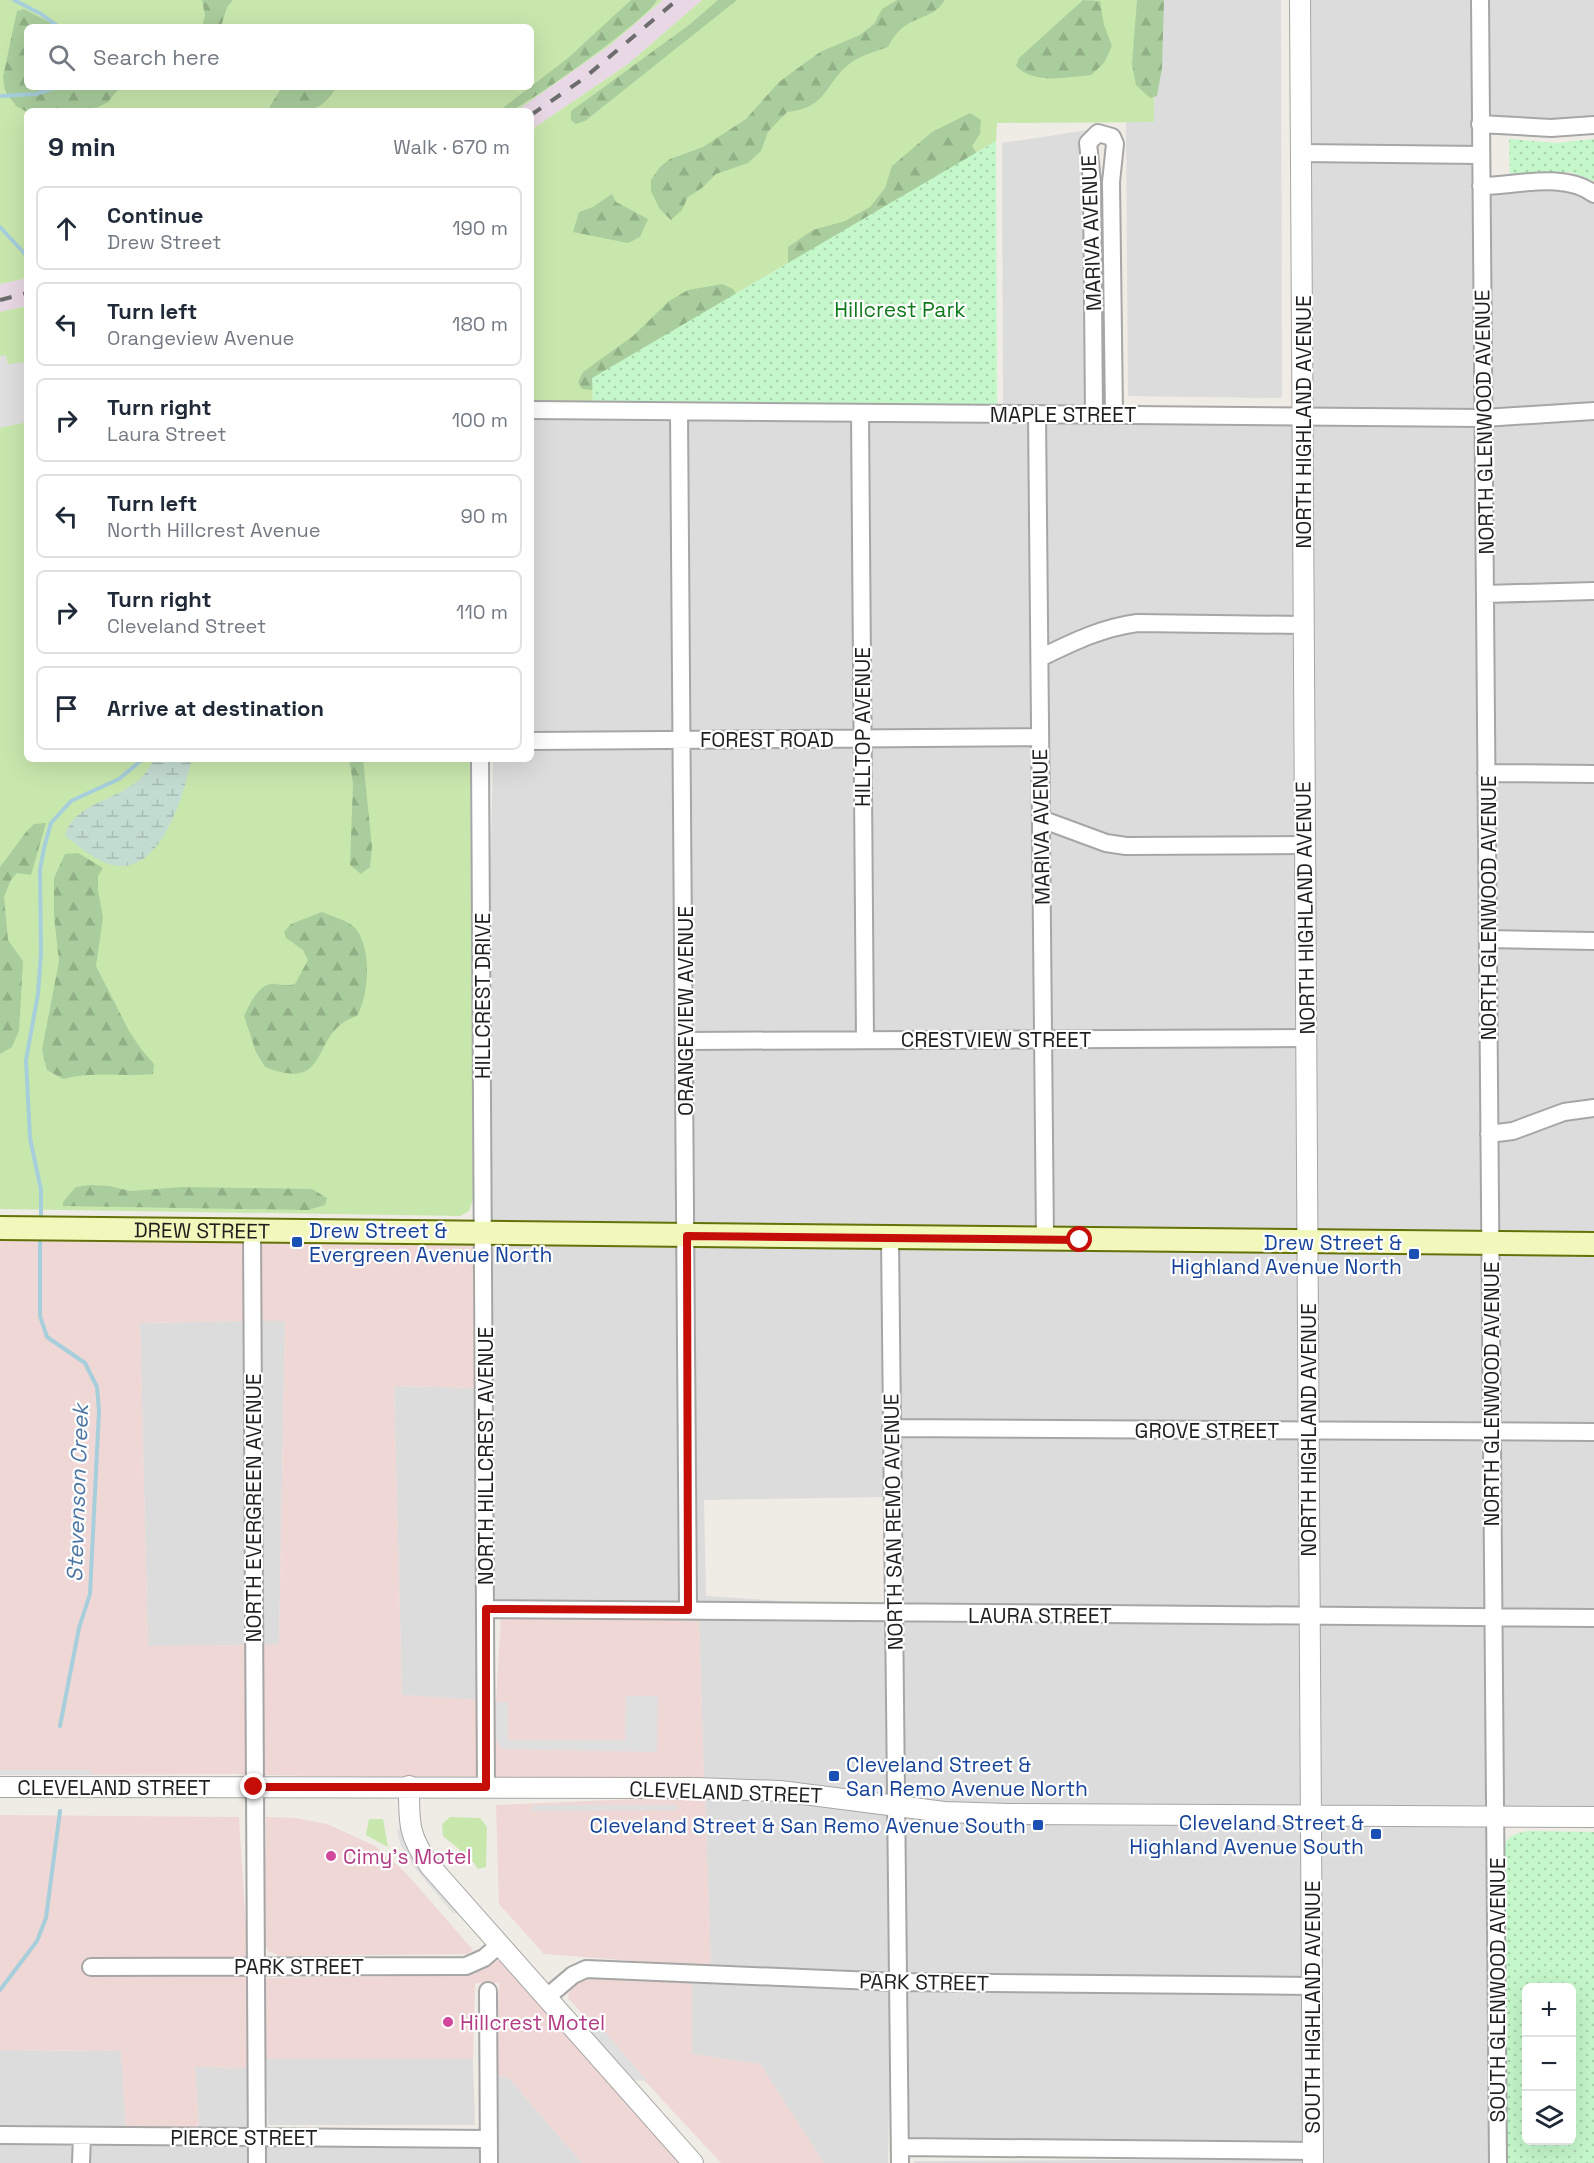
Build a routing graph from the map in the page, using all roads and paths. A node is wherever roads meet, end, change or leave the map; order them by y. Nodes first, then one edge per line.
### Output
1 (1300, 0) edge
2 (1480, 0) edge
3 (1480, 124) junction
4 (1594, 125) edge
5 (1301, 153) junction
6 (1480, 155) junction
7 (1481, 186) junction
8 (1594, 194) edge
9 (534, 410) edge
10 (1594, 411) edge
11 (679, 412) junction
12 (860, 413) junction
13 (1037, 414) junction
14 (1094, 414) junction
15 (1114, 414) junction
16 (1304, 416) junction
17 (1484, 418) junction
18 (1594, 591) edge
19 (1485, 594) junction
20 (1303, 625) junction
21 (1040, 658) junction
22 (1040, 737) junction
23 (861, 738) junction
24 (683, 740) junction
25 (534, 741) edge
26 (480, 762) edge
27 (1486, 773) junction
28 (1594, 774) edge
29 (1041, 819) junction
30 (1303, 845) junction
31 (1488, 939) junction
32 (1594, 940) edge
33 (1306, 1038) junction
34 (865, 1040) junction
35 (1044, 1040) junction
36 (685, 1041) junction
37 (1594, 1108) edge
38 (1489, 1134) junction
39 (0, 1228) edge
40 (252, 1229) junction
41 (483, 1234) junction
42 (687, 1236) junction
43 (890, 1238) junction
44 (1045, 1240) junction
45 (1306, 1240) junction
46 (1491, 1243) junction
47 (1594, 1244) edge
48 (891, 1428) junction
49 (1308, 1431) junction
50 (1492, 1431) junction
51 (1594, 1432) edge
52 (486, 1609) junction
53 (688, 1610) junction
54 (895, 1614) junction
55 (1309, 1616) junction
56 (1492, 1617) junction
57 (1594, 1618) edge
58 (409, 1786) junction
59 (0, 1787) edge
60 (254, 1787) junction
61 (486, 1787) junction
62 (896, 1805) junction
63 (1310, 1816) junction
64 (1495, 1816) junction
65 (1594, 1817) edge
66 (499, 1945) junction
67 (92, 1967) dead end
68 (255, 1967) junction
69 (898, 1982) junction
70 (1311, 1986) junction
71 (488, 1991) dead end
72 (547, 1997) junction
73 (0, 2135) edge
74 (82, 2136) junction
75 (257, 2137) junction
76 (488, 2139) junction
77 (900, 2155) edge
78 (1313, 2157) edge
79 (81, 2163) edge
80 (257, 2163) edge
81 (489, 2163) edge
82 (693, 2163) edge
83 (1498, 2163) edge

1 - 5 street, NORTH HIGHLAND AVENUE
2 - 3 street, NORTH GLENWOOD AVENUE
3 - 4 street
3 - 6 street, NORTH GLENWOOD AVENUE
5 - 6 street
5 - 16 street, NORTH HIGHLAND AVENUE
6 - 7 street, NORTH GLENWOOD AVENUE
7 - 8 street
7 - 17 street, NORTH GLENWOOD AVENUE
9 - 11 street, MAPLE STREET
10 - 17 street, MAPLE STREET
11 - 12 street, MAPLE STREET
11 - 24 street, ORANGEVIEW AVENUE
12 - 13 street, MAPLE STREET
12 - 23 street, HILLTOP AVENUE
13 - 14 street, MAPLE STREET
13 - 21 street, MARIVA AVENUE
14 - 15 street, MAPLE STREET
14 - 15 street, MARIVA AVENUE
15 - 16 street, MAPLE STREET
16 - 17 street, MAPLE STREET
16 - 20 street, NORTH HIGHLAND AVENUE
17 - 19 street, NORTH GLENWOOD AVENUE
18 - 19 street
19 - 27 street, NORTH GLENWOOD AVENUE
20 - 21 street
20 - 30 street, NORTH HIGHLAND AVENUE
21 - 22 street, MARIVA AVENUE
22 - 23 street, FOREST ROAD
22 - 29 street, MARIVA AVENUE
23 - 24 street, FOREST ROAD
23 - 34 street, HILLTOP AVENUE
24 - 25 street, FOREST ROAD
24 - 36 street, ORANGEVIEW AVENUE
26 - 41 street, HILLCREST DRIVE
27 - 28 street
27 - 31 street, NORTH GLENWOOD AVENUE
29 - 30 street
29 - 35 street, MARIVA AVENUE
30 - 33 street, NORTH HIGHLAND AVENUE
31 - 32 street
31 - 38 street, NORTH GLENWOOD AVENUE
33 - 35 street, CRESTVIEW STREET
33 - 45 street, NORTH HIGHLAND AVENUE
34 - 35 street, CRESTVIEW STREET
34 - 36 street, CRESTVIEW STREET
35 - 44 street, MARIVA AVENUE
36 - 42 street, ORANGEVIEW AVENUE
37 - 38 street
38 - 46 street, NORTH GLENWOOD AVENUE
39 - 40 main road, DREW STREET
40 - 41 main road, DREW STREET
40 - 60 street, NORTH EVERGREEN AVENUE
41 - 42 main road, DREW STREET
41 - 52 street, NORTH HILLCREST AVENUE
42 - 43 main road, DREW STREET
42 - 53 street, ORANGEVIEW AVENUE
43 - 44 main road, DREW STREET
43 - 48 street, NORTH SAN REMO AVENUE
44 - 45 main road, DREW STREET
45 - 46 main road, DREW STREET
45 - 49 street, NORTH HIGHLAND AVENUE
46 - 47 main road, DREW STREET
46 - 50 street, NORTH GLENWOOD AVENUE
48 - 49 street, GROVE STREET
48 - 54 street, NORTH SAN REMO AVENUE
49 - 50 street, GROVE STREET
49 - 55 street, NORTH HIGHLAND AVENUE
50 - 51 street, GROVE STREET
50 - 56 street, NORTH GLENWOOD AVENUE
52 - 53 street, LAURA STREET
52 - 61 street, NORTH HILLCREST AVENUE
53 - 54 street, LAURA STREET
54 - 55 street, LAURA STREET
54 - 62 street, NORTH SAN REMO AVENUE
55 - 56 street, LAURA STREET
55 - 63 street, NORTH HIGHLAND AVENUE
56 - 57 street, LAURA STREET
56 - 64 street, NORTH GLENWOOD AVENUE
58 - 60 street, CLEVELAND STREET
58 - 61 street, CLEVELAND STREET
58 - 66 street
59 - 60 street, CLEVELAND STREET
60 - 68 street, NORTH EVERGREEN AVENUE
61 - 62 street, CLEVELAND STREET
62 - 63 street, CLEVELAND STREET
62 - 69 street, NORTH SAN REMO AVENUE
63 - 64 street, CLEVELAND STREET
63 - 70 street, SOUTH HIGHLAND AVENUE
64 - 65 street, CLEVELAND STREET
64 - 83 street, SOUTH GLENWOOD AVENUE
66 - 68 street, PARK STREET
66 - 72 street
67 - 68 street, PARK STREET
68 - 75 street, NORTH EVERGREEN AVENUE
69 - 70 street, PARK STREET
69 - 72 street, PARK STREET
69 - 77 street, NORTH SAN REMO AVENUE
70 - 78 street, SOUTH HIGHLAND AVENUE
71 - 76 street
72 - 82 street
73 - 74 street, PIERCE STREET
74 - 75 street, PIERCE STREET
74 - 79 street
75 - 76 street, PIERCE STREET
75 - 80 street, NORTH EVERGREEN AVENUE
76 - 81 street
77 - 78 street

